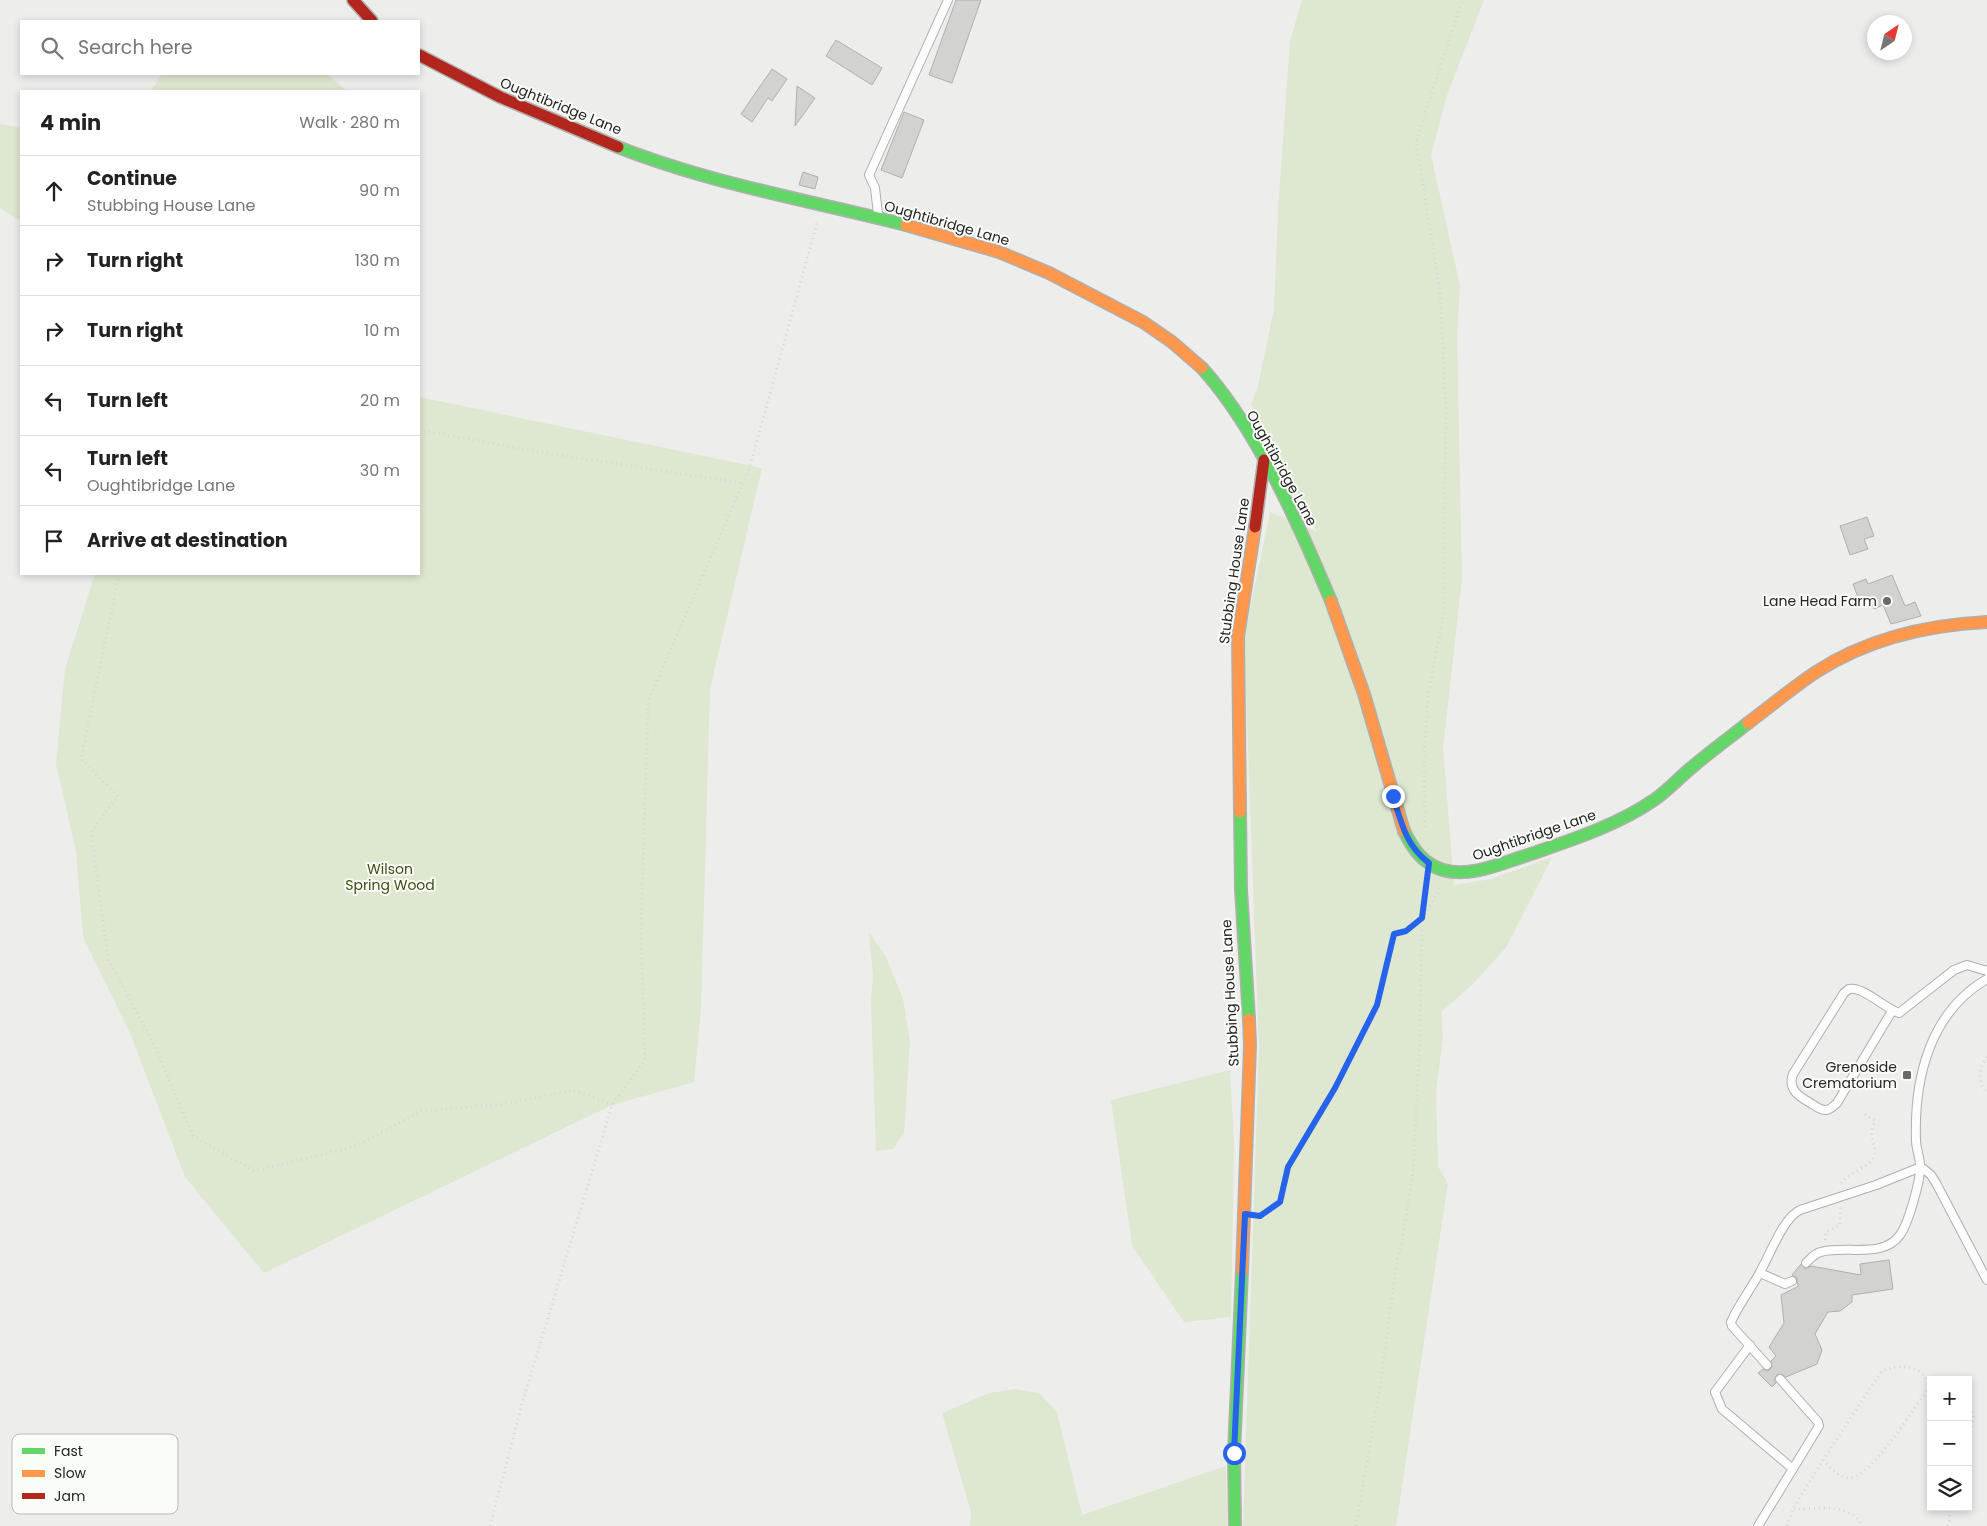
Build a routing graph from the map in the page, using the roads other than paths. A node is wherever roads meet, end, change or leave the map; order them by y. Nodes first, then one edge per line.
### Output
1 (353, 0) edge
2 (948, 0) edge
3 (371, 20) edge
4 (420, 56) edge
5 (878, 218) junction
6 (1264, 460) junction
7 (1987, 622) edge
8 (1987, 971) edge
9 (1987, 979) edge
10 (1892, 1011) junction
11 (1921, 1167) junction
12 (1806, 1263) dead end
13 (1760, 1273) junction
14 (1987, 1280) edge
15 (1792, 1281) dead end
16 (1750, 1345) junction
17 (1767, 1365) dead end
18 (1780, 1379) dead end
19 (1793, 1469) junction
20 (1235, 1526) edge
21 (1758, 1526) edge

1 - 3 street
2 - 5 lane
4 - 5 street, Oughtibridge Lane
5 - 6 street, Oughtibridge Lane
6 - 7 street, Oughtibridge Lane
6 - 20 street, Stubbing House Lane
8 - 10 lane
9 - 11 lane
10 - 10 lane
11 - 12 lane
11 - 13 lane
11 - 14 lane
13 - 15 lane
13 - 16 lane
16 - 17 lane
16 - 19 lane
18 - 19 lane
19 - 21 lane

